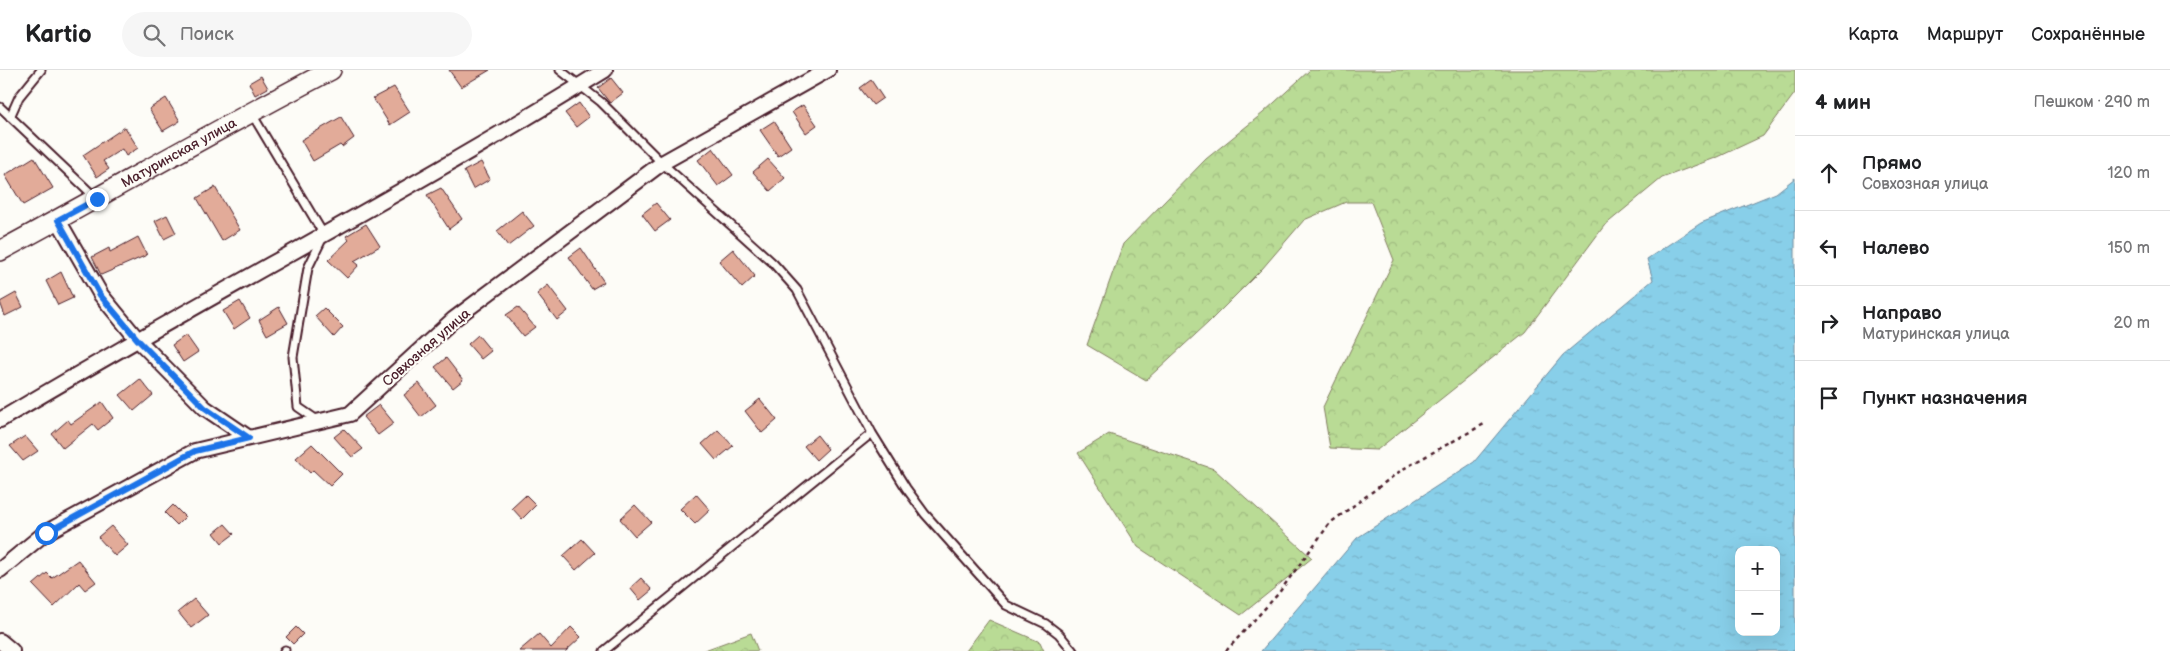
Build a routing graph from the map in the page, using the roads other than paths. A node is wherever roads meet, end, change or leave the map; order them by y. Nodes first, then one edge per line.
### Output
1 (41, 70) edge
2 (331, 70) edge
3 (560, 70) edge
4 (605, 70) edge
5 (828, 70) edge
6 (579, 86) junction
7 (0, 107) edge
8 (250, 112) junction
9 (10, 117) junction
10 (662, 163) junction
11 (97, 199) junction
12 (58, 220) junction
13 (324, 235) junction
14 (0, 251) edge
15 (138, 340) junction
16 (0, 420) edge
17 (320, 421) junction
18 (872, 433) junction
19 (249, 438) junction
20 (0, 570) edge
21 (0, 641) edge
22 (12, 651) edge
23 (604, 651) edge
24 (1073, 651) edge

1 - 9 lane
2 - 8 street, Матуринская улица
3 - 6 lane
4 - 6 street
5 - 10 street, Совхозная улица
6 - 10 lane
6 - 13 street
7 - 9 lane
8 - 11 street, Матуринская улица
8 - 13 lane
9 - 11 lane
10 - 17 street, Совхозная улица
10 - 18 lane
11 - 12 street, Матуринская улица
12 - 14 street, Матуринская улица
12 - 15 street
13 - 15 street
13 - 17 lane
15 - 16 street
15 - 19 street
17 - 19 street, Совхозная улица
18 - 23 lane
18 - 24 lane
19 - 20 street, Совхозная улица
21 - 22 street

